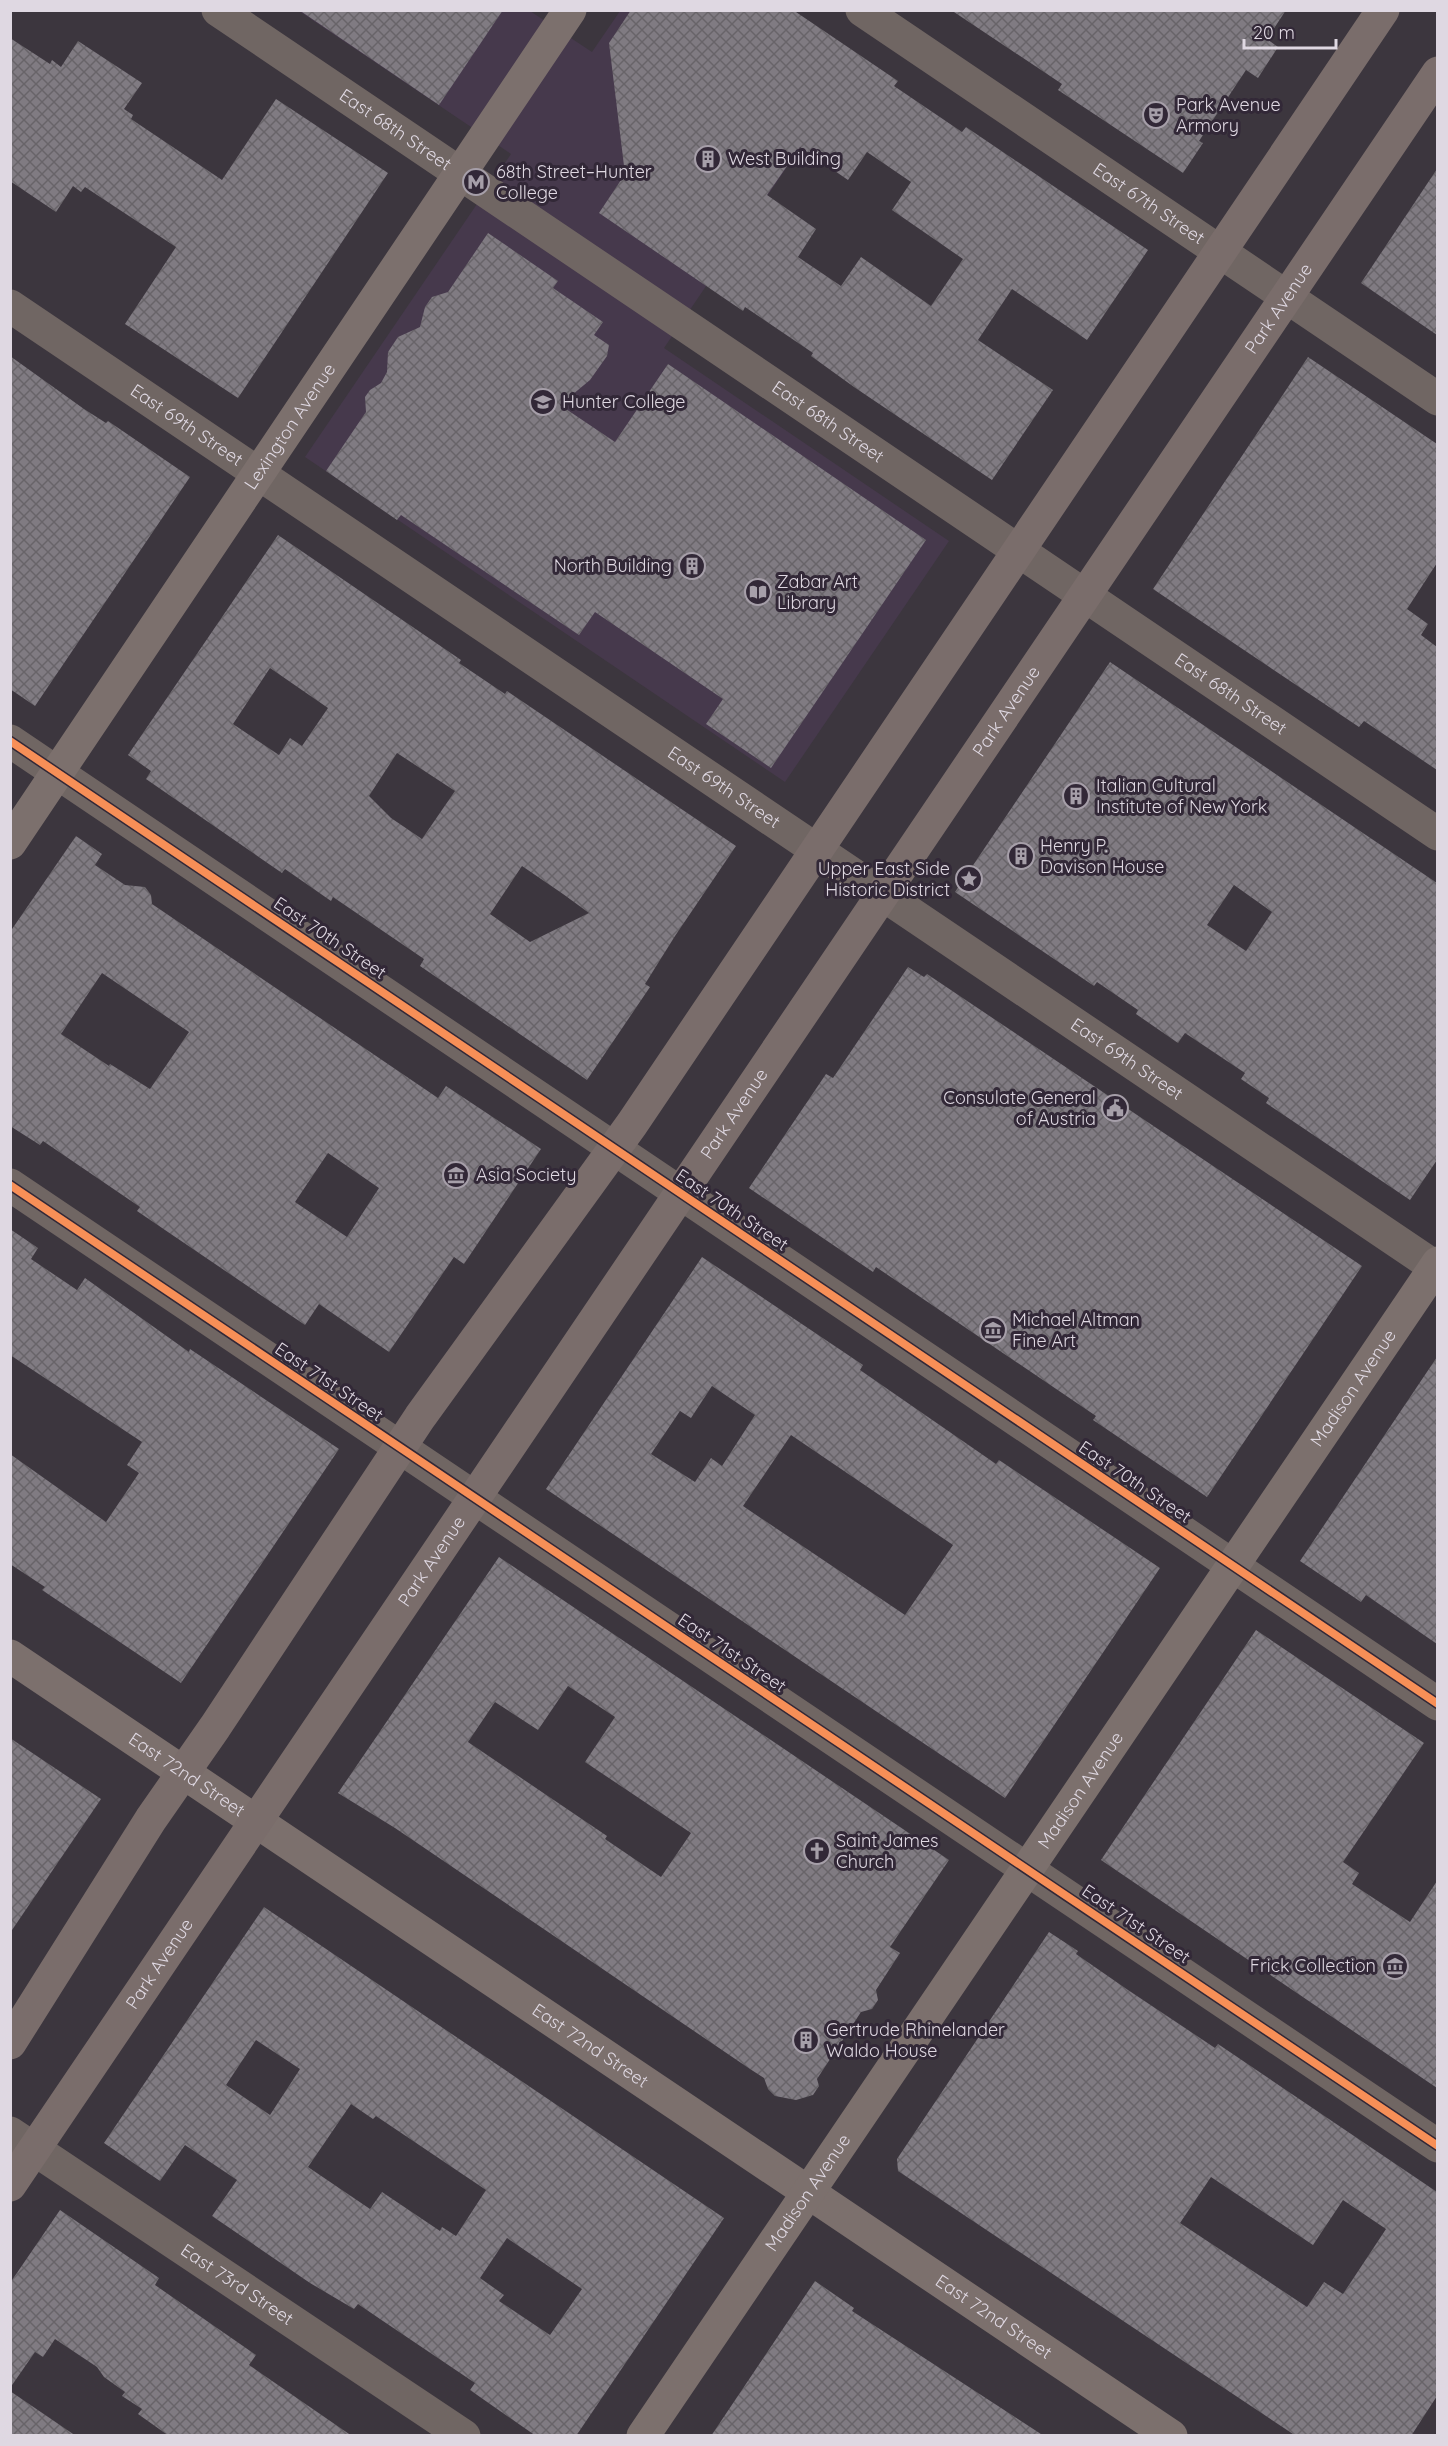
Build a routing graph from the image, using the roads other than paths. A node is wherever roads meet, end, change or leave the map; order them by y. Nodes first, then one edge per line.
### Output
1 (218, 10) edge
2 (570, 10) edge
3 (862, 10) edge
4 (1383, 10) edge
5 (1437, 73) edge
6 (460, 174) junction
7 (1221, 253) junction
8 (1286, 296) junction
9 (10, 306) edge
10 (1437, 399) edge
11 (258, 473) junction
12 (1018, 551) junction
13 (1084, 595) junction
14 (10, 741) edge
15 (58, 773) junction
16 (1437, 834) edge
17 (10, 843) edge
18 (818, 850) junction
19 (882, 894) junction
20 (615, 1149) junction
21 (10, 1185) edge
22 (680, 1193) junction
23 (1437, 1266) edge
24 (399, 1448) junction
25 (474, 1498) junction
26 (1232, 1566) junction
27 (10, 1656) edge
28 (1437, 1704) edge
29 (183, 1773) junction
30 (256, 1822) junction
31 (1026, 1867) junction
32 (10, 2043) edge
33 (23, 2141) edge
34 (1437, 2146) edge
35 (10, 2186) edge
36 (807, 2192) junction
37 (464, 2436) edge
38 (643, 2436) edge
39 (1171, 2436) edge

1 - 6 street, East 68th Street
2 - 6 main road, Lexington Avenue
3 - 7 street, East 67th Street
4 - 7 main road
5 - 8 main road, Park Avenue
6 - 11 main road, Lexington Avenue
6 - 12 street, East 68th Street
7 - 8 street, East 67th Street
7 - 12 main road
8 - 10 street, East 67th Street
8 - 13 main road, Park Avenue
9 - 11 street, East 69th Street
11 - 15 main road, Lexington Avenue
11 - 18 street, East 69th Street
12 - 13 street, East 68th Street
12 - 18 main road
13 - 16 street, East 68th Street
13 - 19 main road, Park Avenue
14 - 15 street, East 70th Street
15 - 17 main road, Lexington Avenue
15 - 20 street, East 70th Street
18 - 19 street, East 69th Street
18 - 20 main road
19 - 22 main road, Park Avenue
19 - 23 street, East 69th Street
20 - 22 street, East 70th Street
20 - 24 main road
21 - 24 street, East 71st Street
22 - 25 main road, Park Avenue
22 - 26 street, East 70th Street
23 - 26 main road, Madison Avenue
24 - 25 street, East 71st Street
24 - 29 main road
25 - 30 main road, Park Avenue
25 - 31 street, East 71st Street
26 - 28 street, East 70th Street
26 - 31 main road, Madison Avenue
27 - 29 main road, East 72nd Street
29 - 30 main road, East 72nd Street
29 - 32 main road
30 - 33 main road, Park Avenue
30 - 36 main road, East 72nd Street
31 - 34 street, East 71st Street
31 - 36 main road, Madison Avenue
33 - 35 main road, Park Avenue
33 - 37 street, East 73rd Street
36 - 38 main road, Madison Avenue
36 - 39 main road, East 72nd Street

